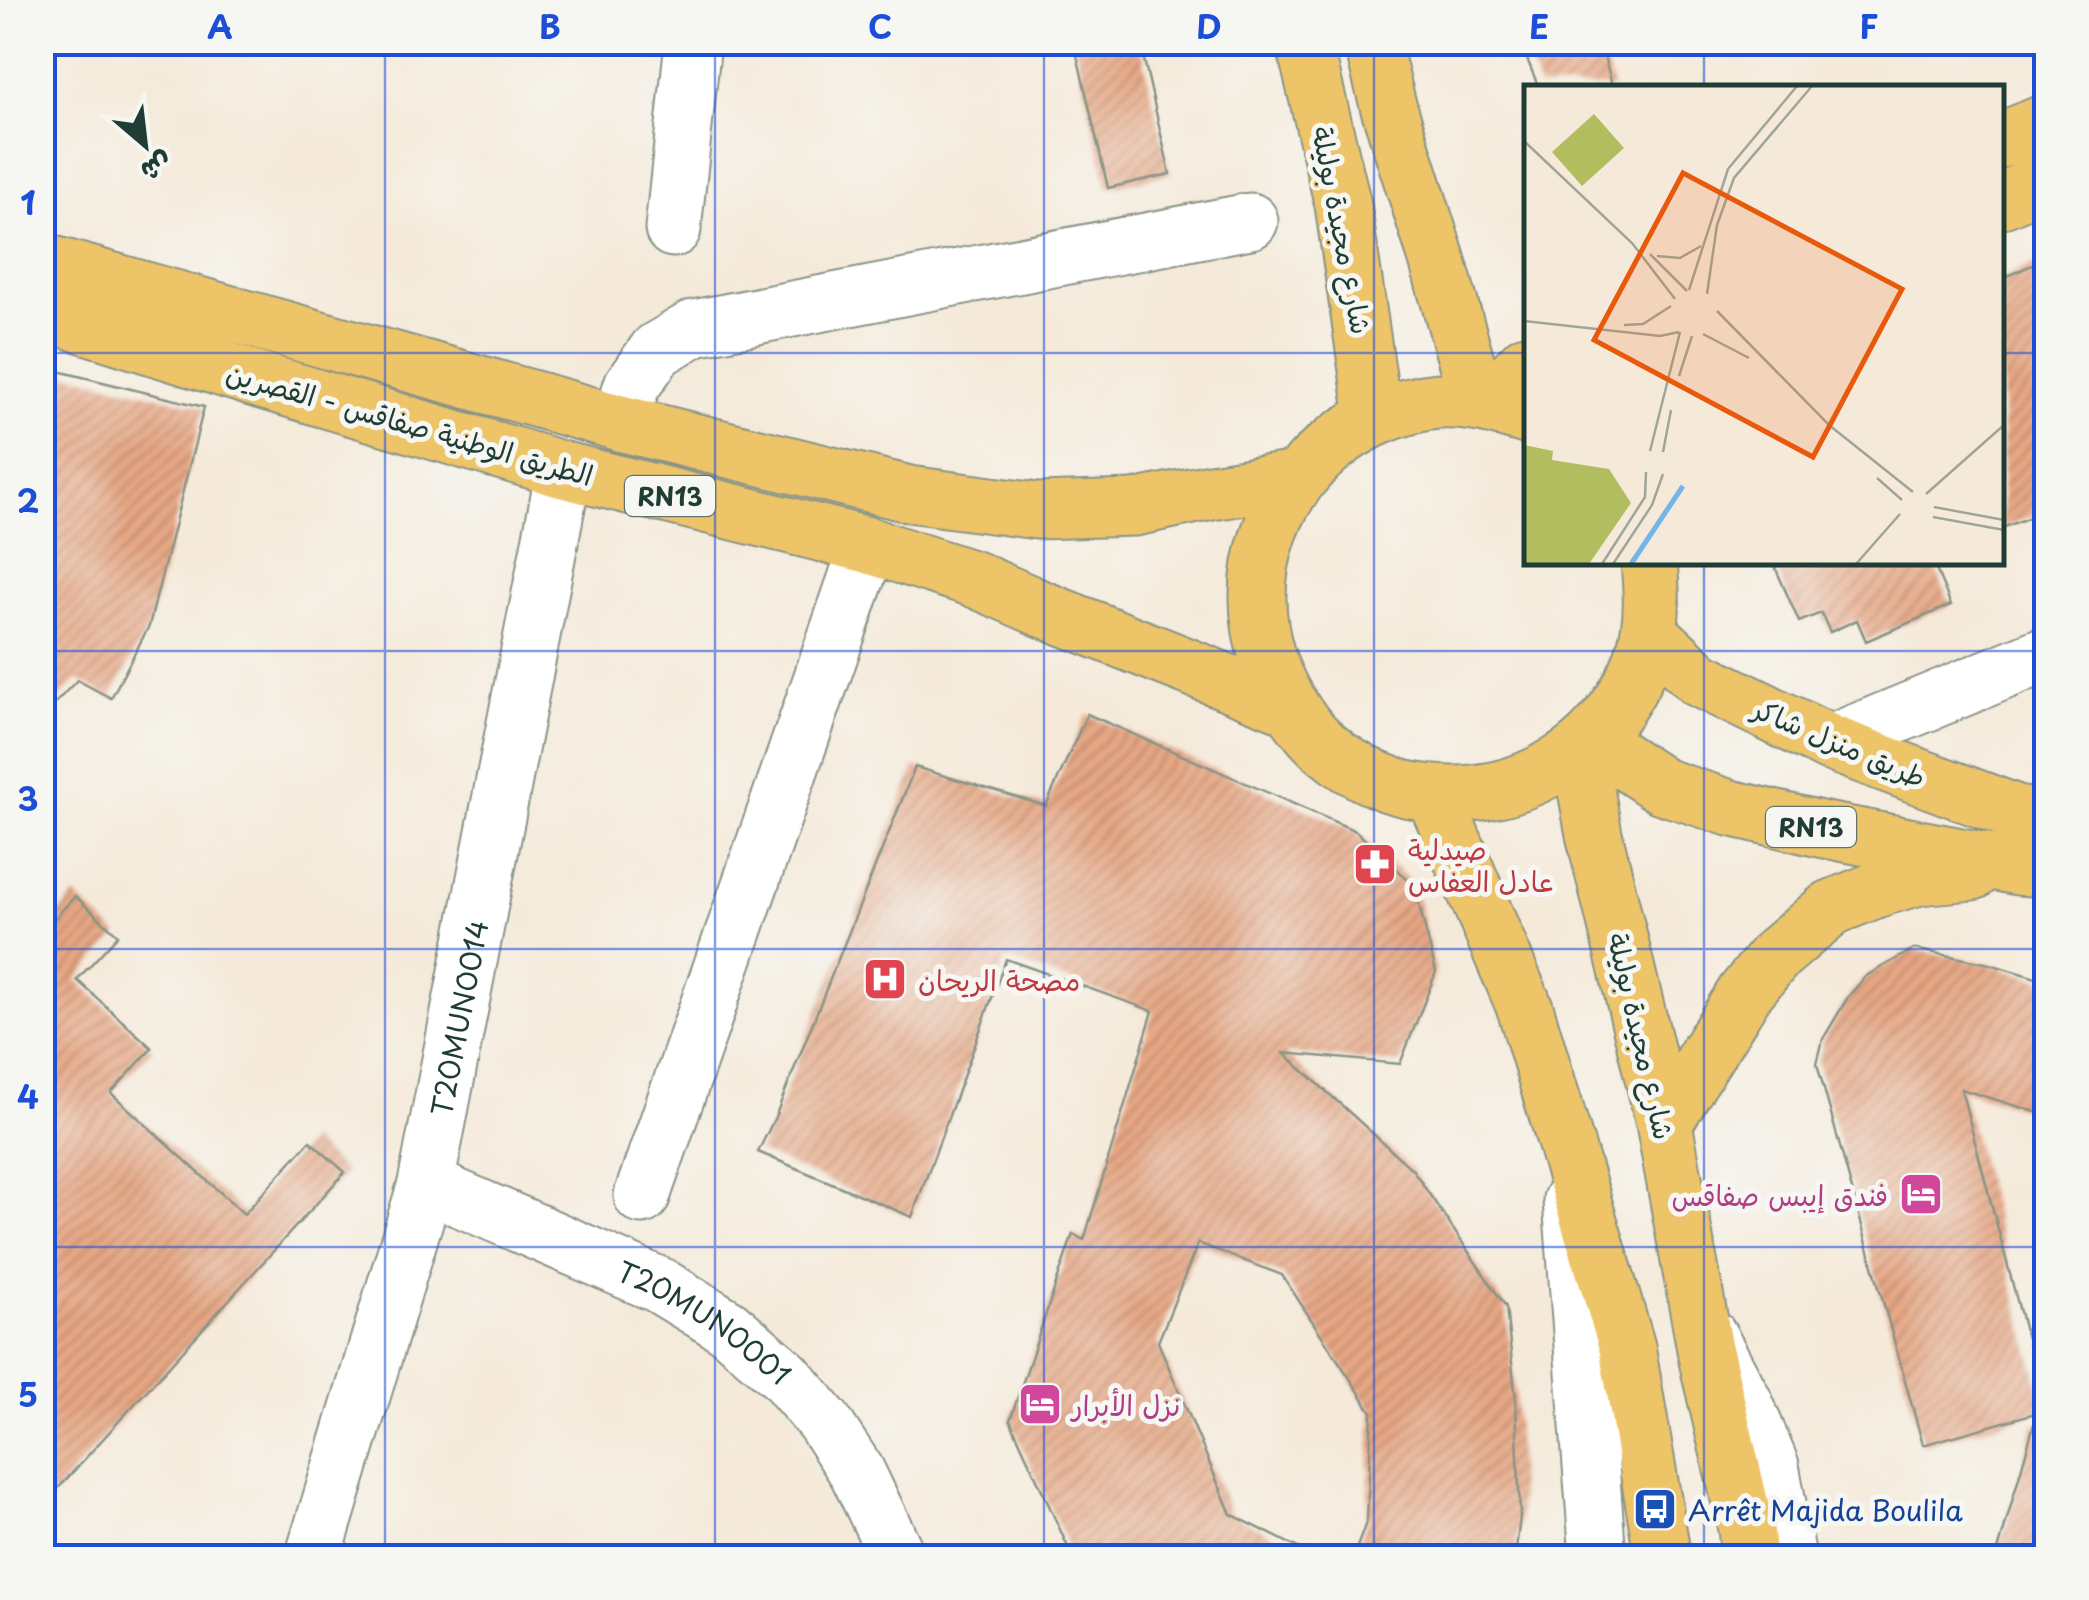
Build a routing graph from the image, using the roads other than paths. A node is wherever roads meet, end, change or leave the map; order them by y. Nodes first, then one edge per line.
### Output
1 (694, 42) edge
2 (1304, 42) edge
3 (1372, 42) edge
4 (2046, 122) edge
5 (2004, 139) edge
6 (2046, 181) edge
7 (2004, 199) edge
8 (1250, 222) dead end
9 (673, 229) dead end
10 (42, 261) edge
11 (42, 312) edge
12 (1524, 366) edge
13 (1497, 407) edge
14 (1374, 418) junction
15 (620, 423) junction
16 (564, 470) junction
17 (1297, 479) junction
18 (868, 545) junction
19 (1649, 565) edge
20 (1649, 632) junction
21 (2046, 654) edge
22 (1288, 706) junction
23 (1830, 742) junction
24 (1585, 746) junction
25 (1434, 794) junction
26 (2037, 854) edge
27 (1664, 1123) junction
28 (1567, 1148) junction
29 (426, 1184) junction
30 (642, 1196) dead end
31 (1700, 1320) junction
32 (314, 1558) edge
33 (898, 1558) edge
34 (1598, 1558) edge
35 (1664, 1558) edge
36 (1749, 1558) edge
37 (1788, 1558) edge

1 - 9 street
2 - 14 main road, شارع مجيدة بوليلة
3 - 13 main road
4 - 5 main road
6 - 7 main road
8 - 15 street
10 - 15 main road, الطريق الوطنية صفاقس - القصرين / RN13
11 - 16 main road, الطريق الوطنية صفاقس - القصرين / RN13
12 - 13 main road
13 - 14 main road
14 - 17 main road
15 - 17 main road, الطريق الوطنية صفاقس - القصرين / RN13
16 - 18 main road, الطريق الوطنية صفاقس - القصرين / RN13
16 - 29 street, T20MUN0014
17 - 22 main road
18 - 22 main road, الطريق الوطنية صفاقس - القصرين / RN13
18 - 30 street
19 - 20 main road
20 - 23 main road, طريق منزل شاكر
20 - 24 main road
21 - 23 street
22 - 25 main road
23 - 26 main road, طريق منزل شاكر
24 - 25 main road
24 - 26 main road, RN13
24 - 27 main road, شارع مجيدة بوليلة
25 - 28 main road
26 - 27 main road
27 - 31 main road, شارع مجيدة بوليلة
28 - 34 street
28 - 35 main road
29 - 32 street, T20MUN0014
29 - 33 street, T20MUN0001
31 - 36 main road, شارع مجيدة بوليلة
31 - 37 street, شارع مجيدة بوليلة

